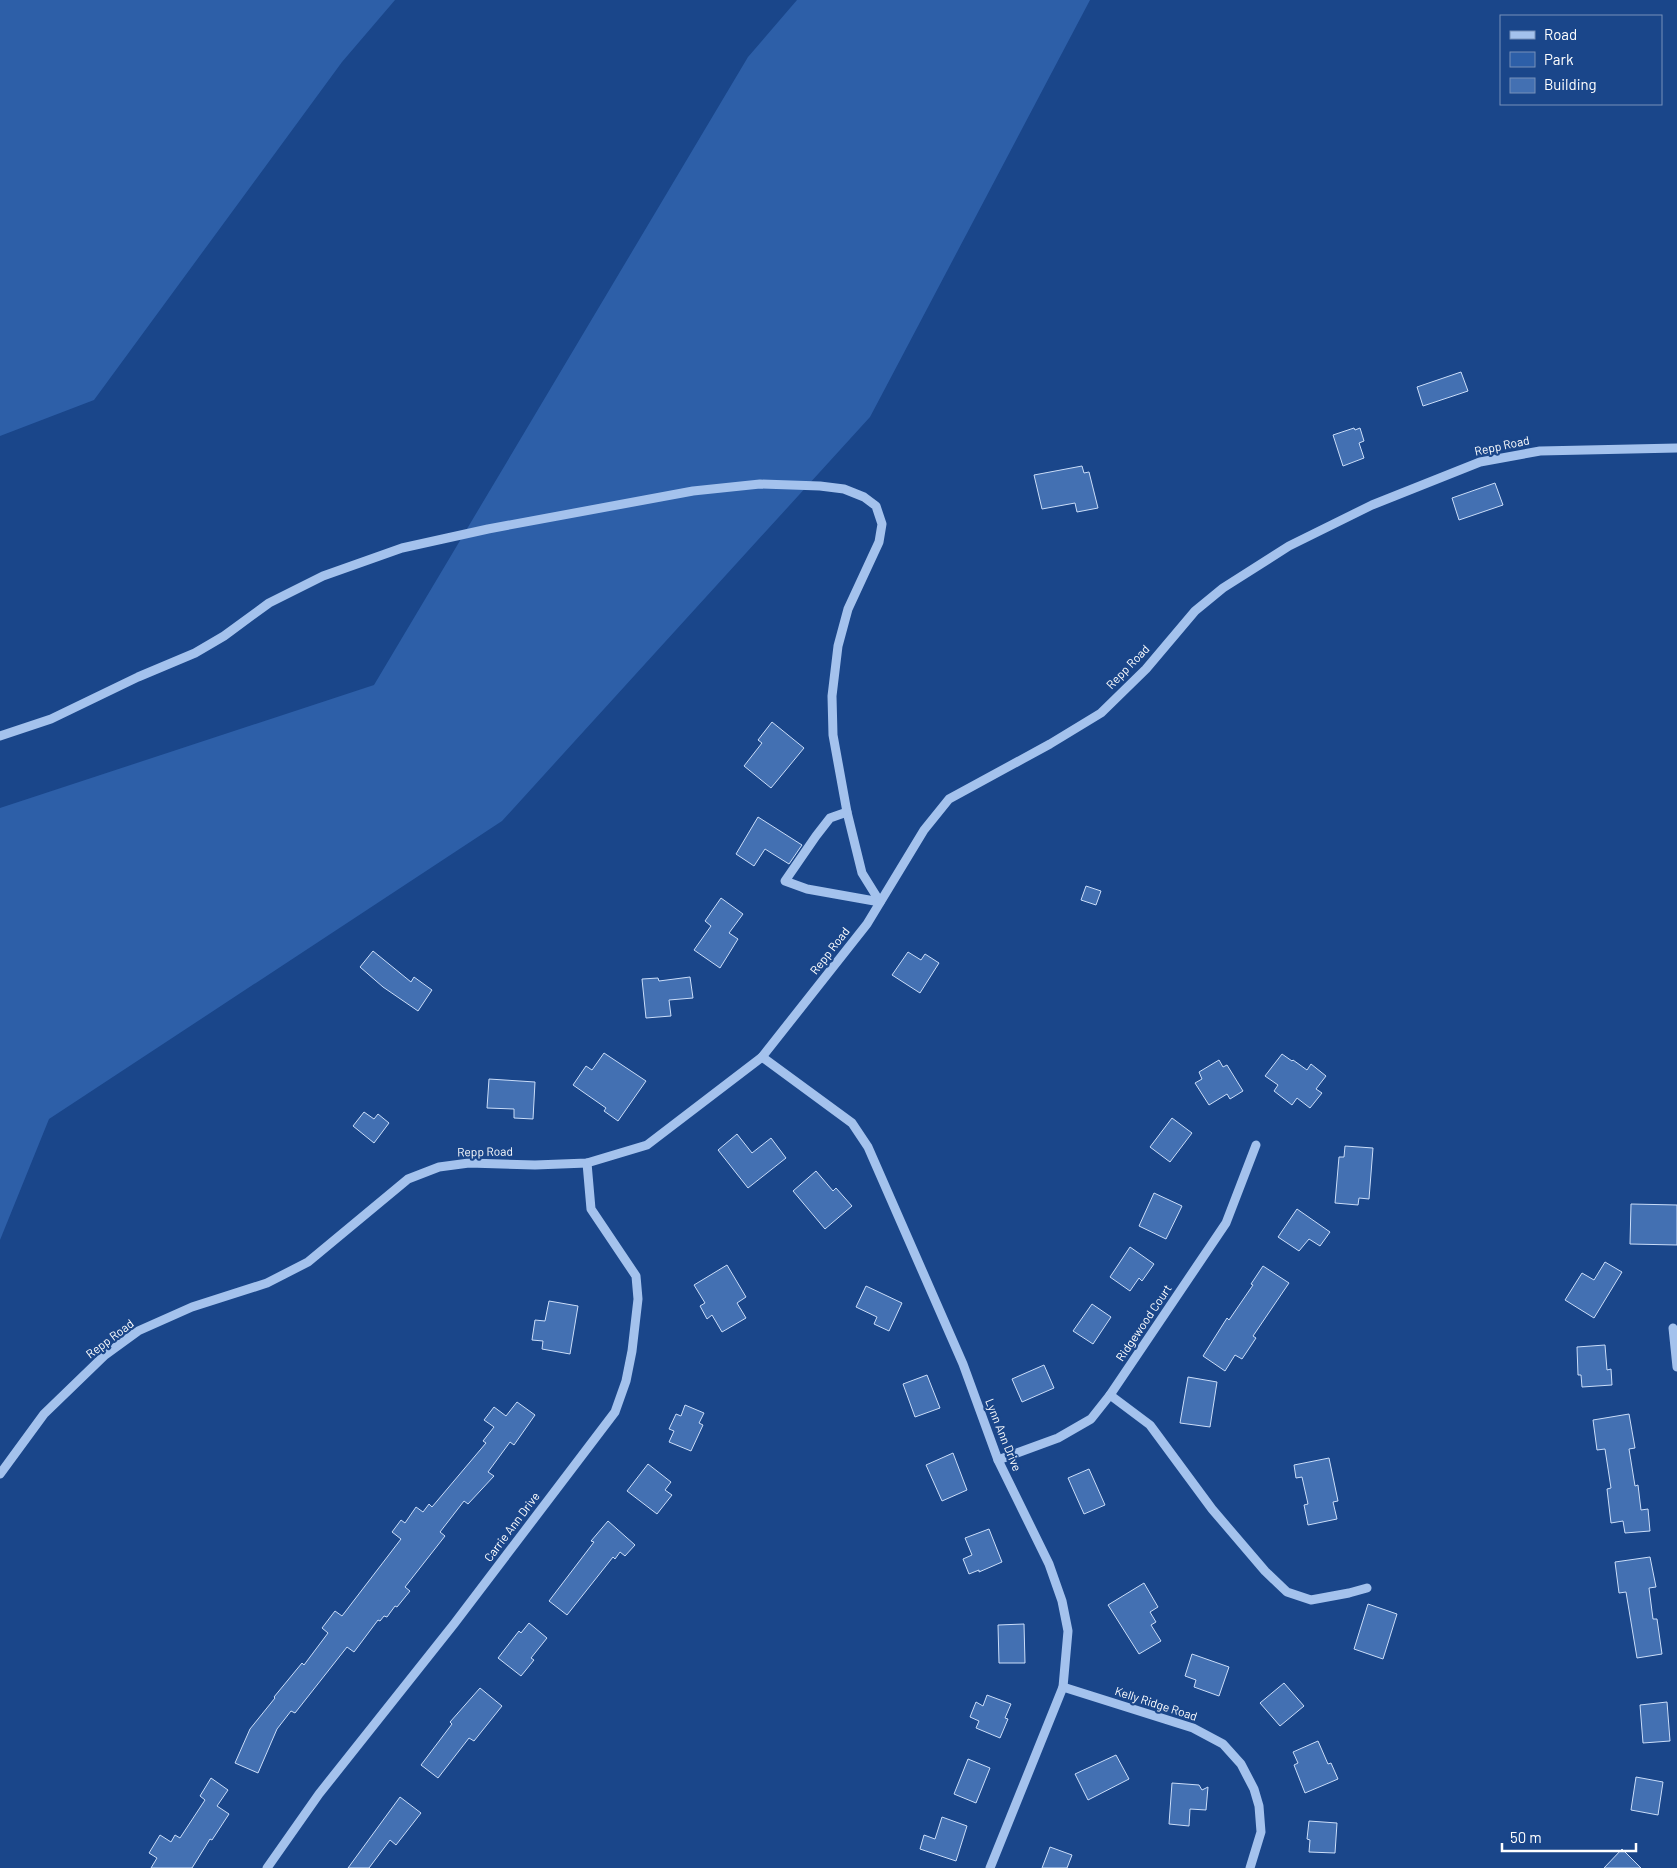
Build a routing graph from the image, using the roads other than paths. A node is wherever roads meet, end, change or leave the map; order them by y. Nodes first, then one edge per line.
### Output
1 (1677, 448) edge
2 (0, 736) edge
3 (847, 812) junction
4 (880, 902) junction
5 (762, 1057) junction
6 (1256, 1146) dead end
7 (587, 1163) junction
8 (1673, 1328) dead end
9 (1677, 1367) edge
10 (1110, 1395) junction
11 (998, 1460) junction
12 (0, 1474) edge
13 (1367, 1588) dead end
14 (1063, 1688) junction
15 (267, 1868) edge
16 (990, 1868) edge
17 (1250, 1868) edge

1 - 4 street, Repp Road
2 - 3 street
3 - 4 street
3 - 4 street
4 - 5 street, Repp Road
5 - 7 street, Repp Road
5 - 11 street, Lynn Ann Drive
6 - 10 street, Ridgewood Court
7 - 12 street, Repp Road
7 - 15 street, Carrie Ann Drive
8 - 9 street
10 - 11 street, Ridgewood Court
10 - 13 street
11 - 14 street, Lynn Ann Drive
14 - 16 street, Lynn Ann Drive
14 - 17 street, Kelly Ridge Road

